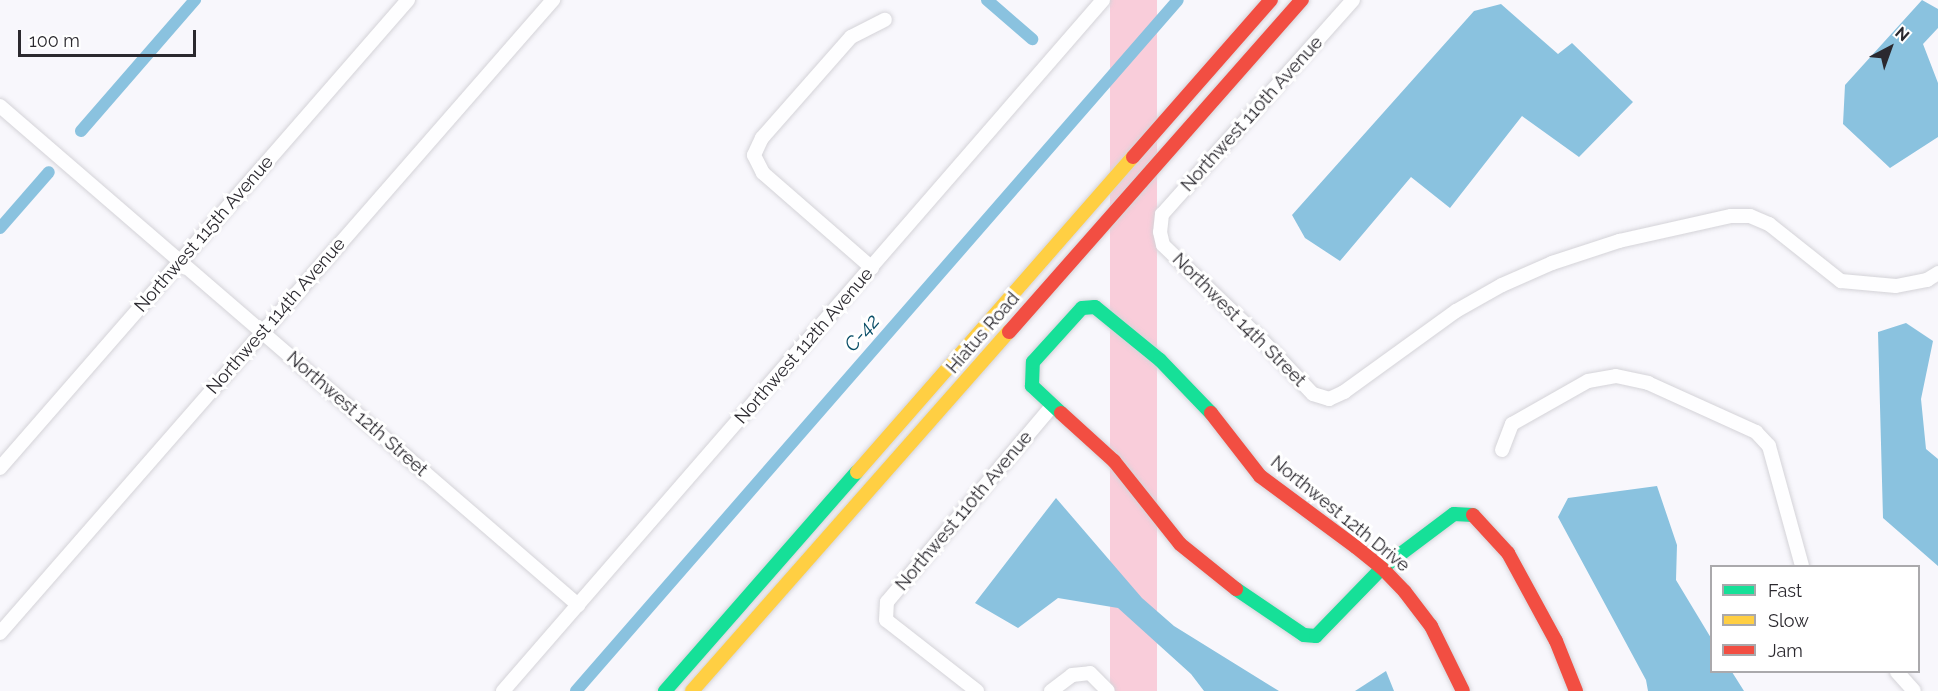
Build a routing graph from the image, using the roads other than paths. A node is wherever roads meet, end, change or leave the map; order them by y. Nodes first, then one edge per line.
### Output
1 (408, 0) edge
2 (553, 0) edge
3 (1103, 0) edge
4 (1271, 0) edge
5 (1302, 0) edge
6 (1353, 0) edge
7 (885, 20) dead end
8 (0, 106) edge
9 (1160, 232) joint
10 (180, 261) junction
11 (872, 268) junction
12 (1938, 273) edge
13 (262, 332) junction
14 (1052, 406) junction
15 (1502, 450) dead end
16 (0, 468) edge
17 (1801, 565) edge
18 (1382, 568) junction
19 (578, 605) junction
20 (0, 633) edge
21 (1898, 673) edge
22 (503, 691) edge
23 (665, 691) edge
24 (692, 691) edge
25 (977, 691) edge
26 (1051, 691) edge
27 (1108, 691) edge
28 (1463, 691) edge
29 (1576, 691) edge
30 (1914, 691) edge

1 - 10 street, Northwest 115th Avenue
2 - 13 street, Northwest 114th Avenue
3 - 11 street, Northwest 112th Avenue
4 - 23 main road, Hiatus Road
5 - 24 main road, Hiatus Road
6 - 9 street, Northwest 110th Avenue
7 - 11 street
8 - 10 street, Northwest 12th Street
9 - 12 street, Northwest 14th Street
10 - 13 street, Northwest 12th Street
10 - 16 street, Northwest 115th Avenue
11 - 19 street, Northwest 112th Avenue
13 - 19 street, Northwest 12th Street
13 - 20 street, Northwest 114th Avenue
14 - 18 main road
14 - 18 main road, Northwest 12th Drive
14 - 25 street, Northwest 110th Avenue
15 - 17 street
18 - 28 main road, Northwest 12th Drive
18 - 29 main road
19 - 22 street, Northwest 112th Avenue
21 - 30 street
26 - 27 street

